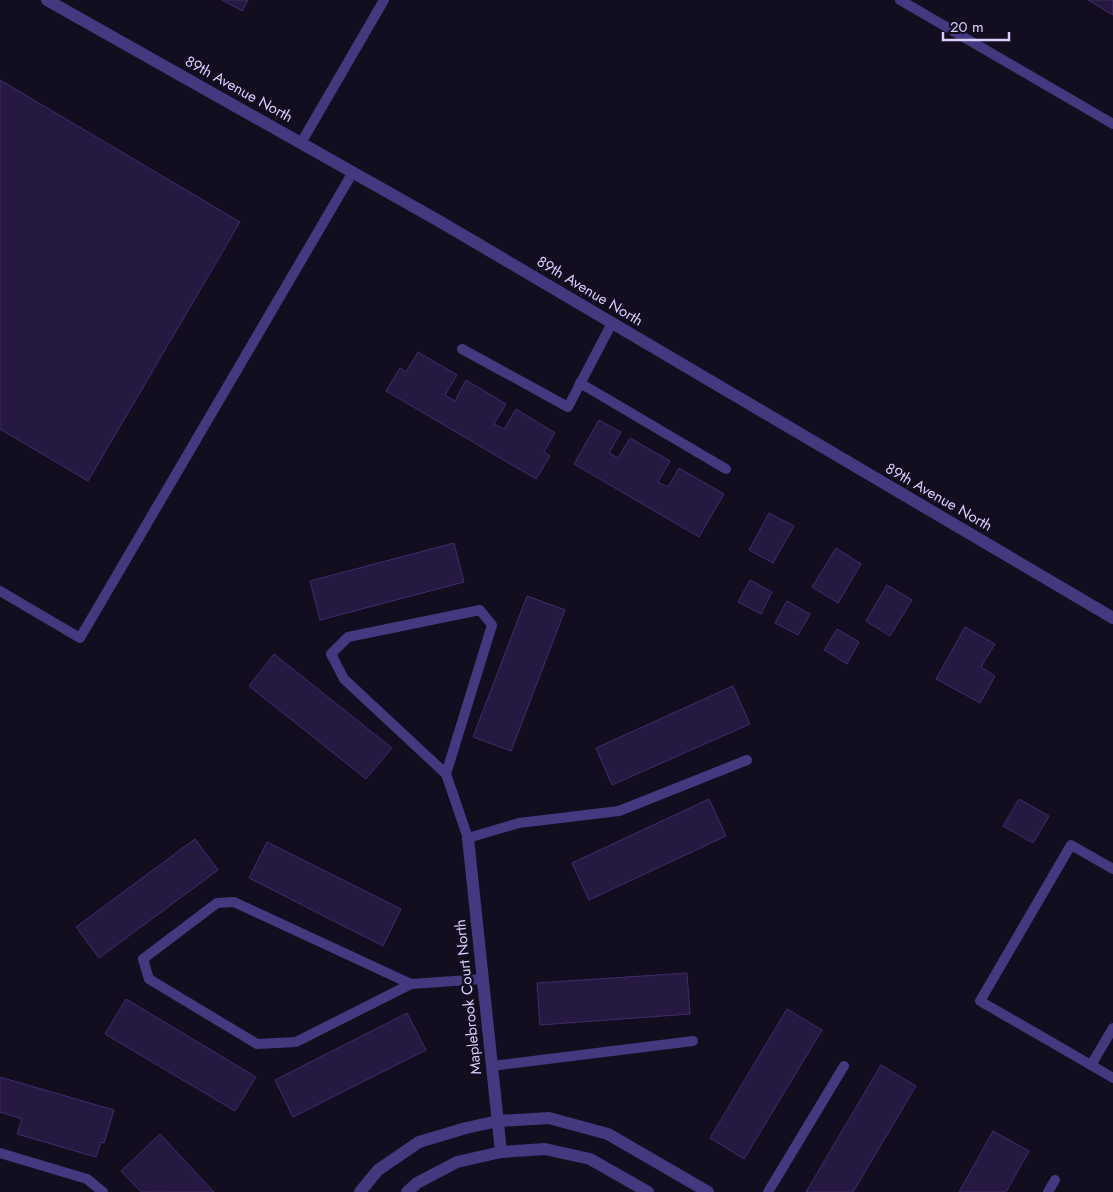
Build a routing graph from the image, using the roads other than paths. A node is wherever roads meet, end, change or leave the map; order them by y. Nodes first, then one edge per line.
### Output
1 (47, 0) edge
2 (384, 0) edge
3 (900, 0) edge
4 (1113, 124) edge
5 (302, 143) junction
6 (353, 172) junction
7 (612, 323) junction
8 (462, 349) dead end
9 (580, 382) junction
10 (726, 469) dead end
11 (0, 591) edge
12 (1113, 618) edge
13 (746, 760) dead end
14 (446, 774) junction
15 (468, 838) junction
16 (1113, 869) edge
17 (483, 979) junction
18 (411, 984) junction
19 (1113, 1028) edge
20 (693, 1041) dead end
21 (1091, 1065) junction
22 (492, 1066) junction
23 (844, 1066) dead end
24 (1113, 1078) edge
25 (498, 1121) junction
26 (502, 1152) junction
27 (0, 1153) edge
28 (1055, 1180) dead end
29 (103, 1192) edge
30 (360, 1192) edge
31 (406, 1192) edge
32 (648, 1192) edge
33 (708, 1192) edge
34 (768, 1192) edge
35 (1048, 1192) edge

1 - 5 street, 89th Avenue North
2 - 5 lane
3 - 4 lane
5 - 6 street, 89th Avenue North
6 - 7 street, 89th Avenue North
6 - 11 lane
7 - 9 lane
7 - 12 street, 89th Avenue North
8 - 9 lane
9 - 10 lane
13 - 15 lane
14 - 14 lane
14 - 15 lane
15 - 17 street, Maplebrook Court North
16 - 21 lane
17 - 18 lane
17 - 22 street, Maplebrook Court North
18 - 18 lane
19 - 21 lane
20 - 22 lane
21 - 24 lane
22 - 25 street, Maplebrook Court North
23 - 34 lane
25 - 26 street, Maplebrook Court North
25 - 30 street
25 - 33 street
26 - 31 street
26 - 32 street
27 - 29 lane
28 - 35 lane

